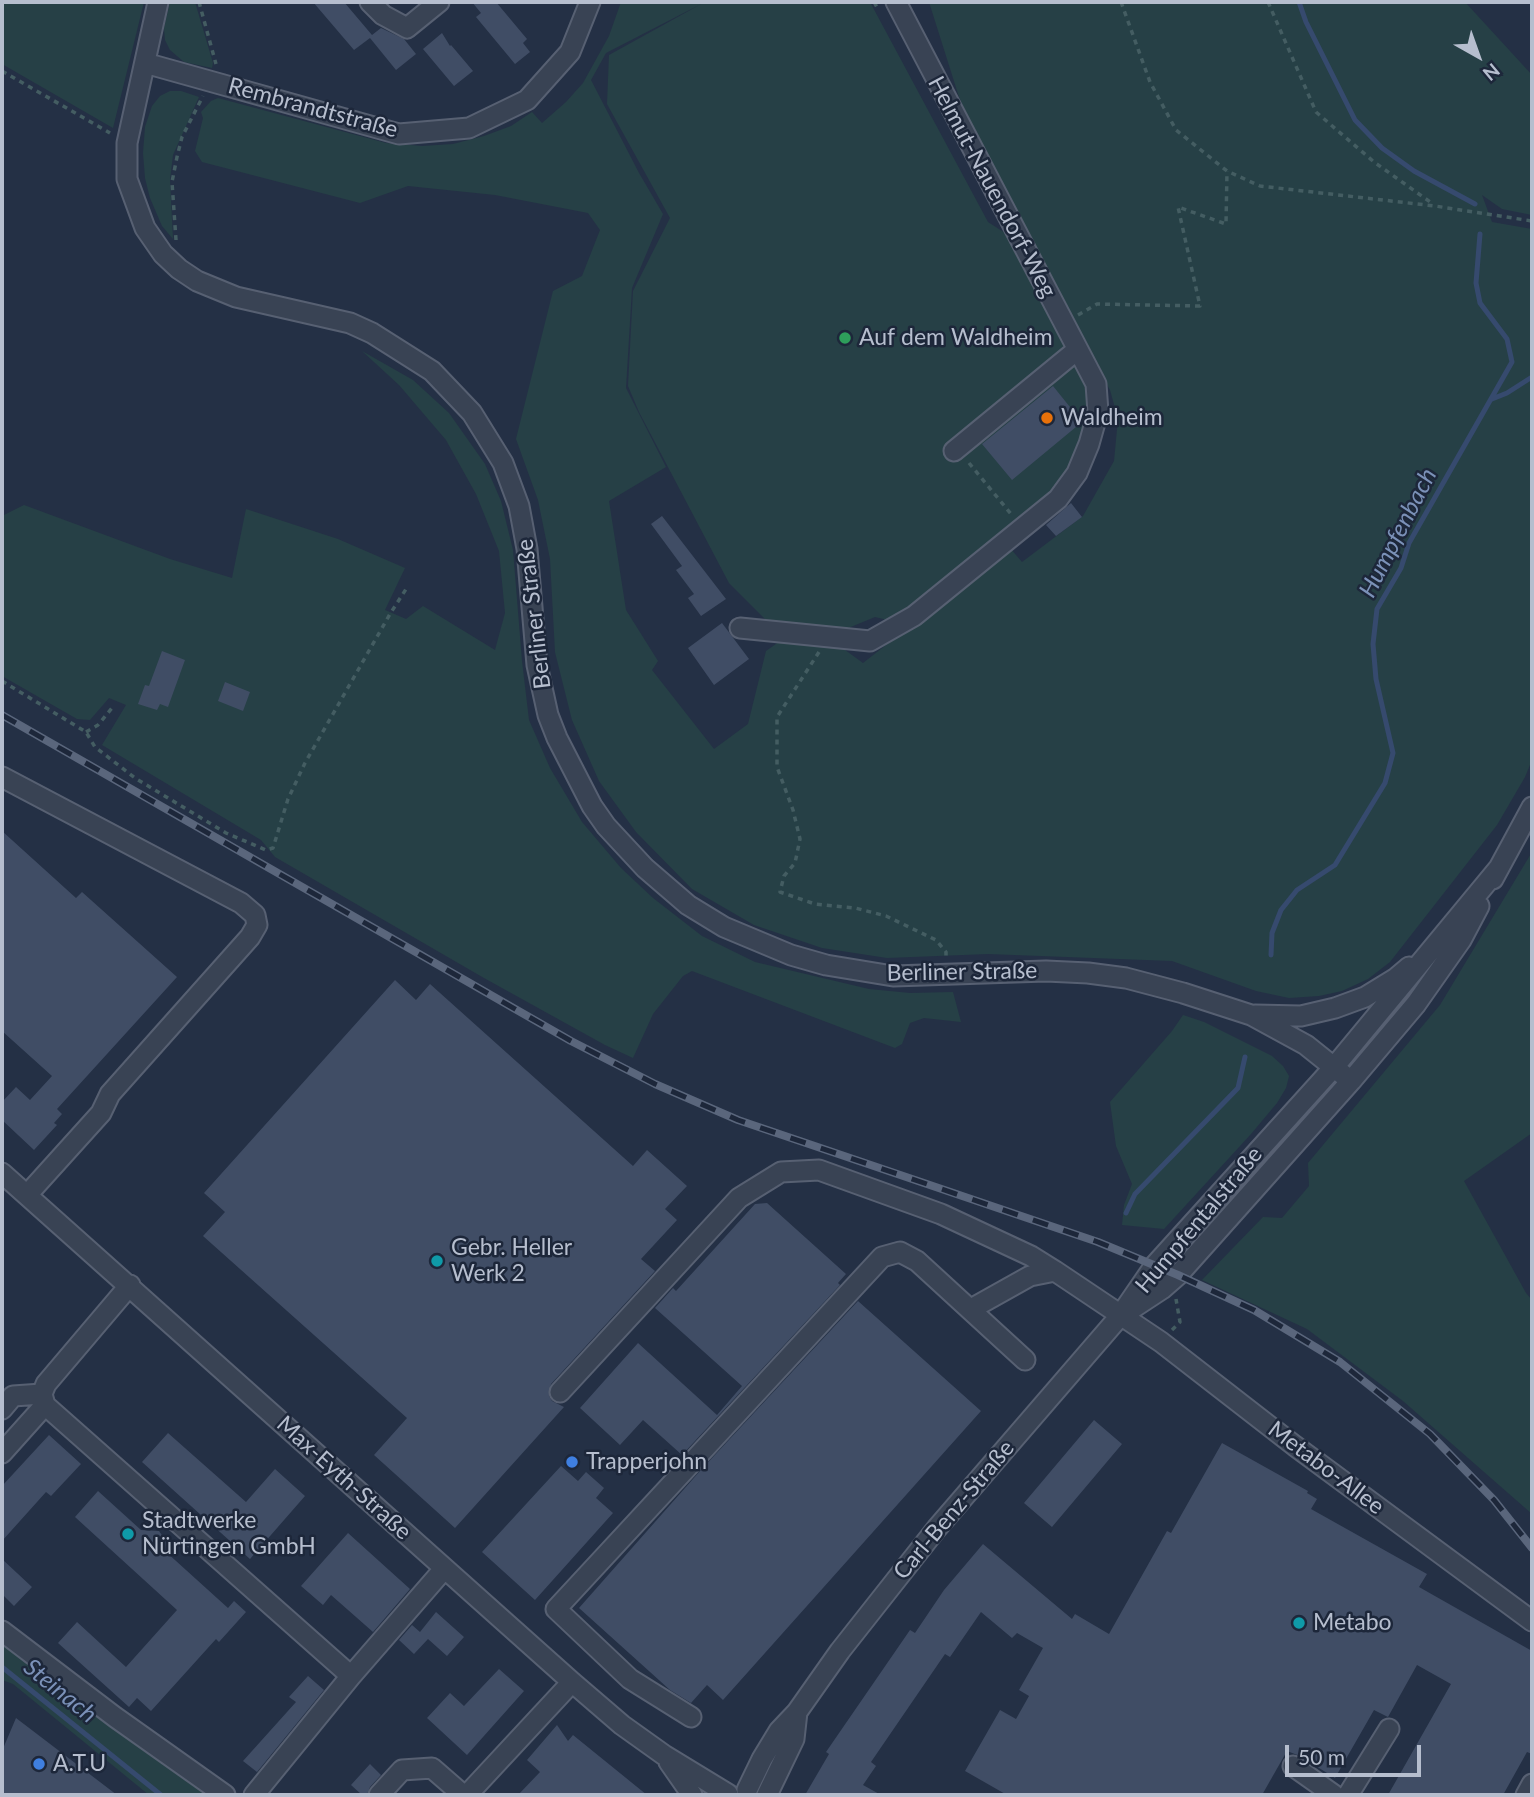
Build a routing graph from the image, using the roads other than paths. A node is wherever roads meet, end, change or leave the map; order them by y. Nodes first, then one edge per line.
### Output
1 (158, 2) edge
2 (370, 2) edge
3 (439, 2) edge
4 (590, 2) edge
5 (896, 2) edge
6 (145, 63) junction
7 (1077, 350) junction
8 (956, 450) road end
9 (740, 628) dead end
10 (2, 777) edge
11 (1532, 807) edge
12 (1498, 869) junction
13 (1440, 940) junction
14 (1251, 1015) junction
15 (1335, 1066) junction
16 (1351, 1081) junction
17 (2, 1172) edge
18 (27, 1195) junction
19 (1055, 1271) junction
20 (130, 1285) junction
21 (971, 1309) junction
22 (1120, 1316) junction
23 (1025, 1360) dead end
24 (560, 1392) dead end
25 (43, 1399) junction
26 (2, 1409) edge
27 (2, 1453) edge
28 (444, 1569) junction
29 (1532, 1621) edge
30 (2, 1631) edge
31 (351, 1676) junction
32 (572, 1682) junction
33 (797, 1712) junction
34 (691, 1717) dead end
35 (1389, 1729) dead end
36 (664, 1755) junction
37 (1293, 1766) dead end
38 (1532, 1784) edge
39 (741, 1794) edge
40 (225, 1795) edge
41 (254, 1795) edge
42 (379, 1795) edge
43 (465, 1795) edge
44 (692, 1795) edge
45 (766, 1795) edge
46 (1334, 1795) edge
47 (1348, 1795) edge
48 (1525, 1795) edge

1 - 6 street, Berliner Straße
2 - 3 street
4 - 6 street, Rembrandtstraße
5 - 7 street, Helmut-Nauendorf-Weg
6 - 14 street, Berliner Straße
7 - 8 street
7 - 9 street, Helmut-Nauendorf-Weg
10 - 18 street
11 - 12 street, Humpfentalstraße
12 - 13 street, Humpfentalstraße
12 - 16 street, Humpfentalstraße
13 - 14 street
13 - 15 street, Humpfentalstraße
14 - 15 street, Berliner Straße
15 - 16 street, Berliner Straße
15 - 22 street, Humpfentalstraße
16 - 22 street, Humpfentalstraße
17 - 18 street, Max-Eyth-Straße
18 - 20 street, Max-Eyth-Straße
19 - 21 street
19 - 22 street, Metabo-Allee
19 - 24 street, Metabo-Allee
20 - 25 street
20 - 28 street, Max-Eyth-Straße
21 - 23 street
21 - 34 street
22 - 29 street, Metabo-Allee
22 - 33 street, Carl-Benz-Straße
25 - 26 street
25 - 27 street
25 - 31 street
28 - 31 street
28 - 32 street, Max-Eyth-Straße
30 - 40 street
31 - 41 street
32 - 36 street, Max-Eyth-Straße
32 - 43 street
33 - 39 street, Carl-Benz-Straße
33 - 45 street, Carl-Benz-Straße
35 - 47 street
36 - 39 street, Max-Eyth-Straße
36 - 44 street, Max-Eyth-Straße
37 - 46 street
38 - 48 street
42 - 43 street

